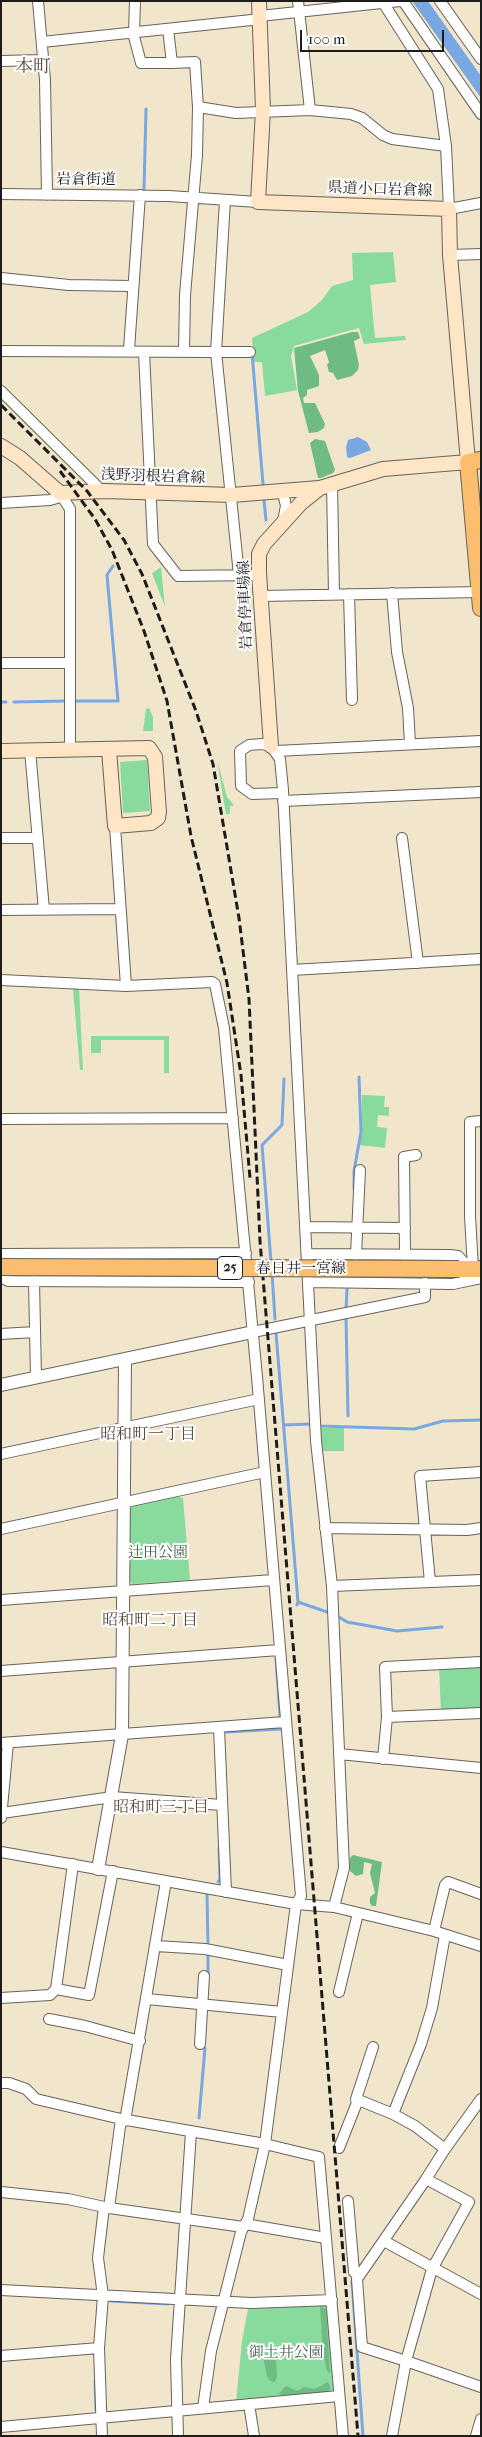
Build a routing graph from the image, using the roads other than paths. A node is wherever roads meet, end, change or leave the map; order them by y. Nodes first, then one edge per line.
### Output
1 (38, 1) edge
2 (135, 1) edge
3 (260, 1) edge
4 (298, 1) edge
5 (401, 1) edge
6 (440, 1) edge
7 (384, 4) junction
8 (298, 12) junction
9 (260, 18) junction
10 (168, 29) junction
11 (134, 33) junction
12 (42, 42) junction
13 (481, 58) edge
14 (43, 60) junction
15 (1, 61) edge
16 (172, 63) junction
17 (198, 108) junction
18 (263, 110) junction
19 (310, 110) junction
20 (481, 114) edge
21 (446, 146) junction
22 (1, 194) edge
23 (47, 195) junction
24 (140, 195) junction
25 (194, 197) junction
26 (225, 200) junction
27 (258, 202) junction
28 (481, 203) edge
29 (448, 208) junction
30 (481, 254) edge
31 (450, 255) junction
32 (1, 278) edge
33 (132, 286) junction
34 (129, 349) junction
35 (1, 350) edge
36 (144, 352) junction
37 (184, 352) junction
38 (216, 352) junction
39 (250, 352) dead end
40 (1, 391) edge
41 (1, 446) edge
42 (475, 461) edge
43 (326, 486) junction
44 (102, 491) junction
45 (152, 492) junction
46 (60, 493) junction
47 (283, 493) junction
48 (232, 495) junction
49 (1, 503) edge
50 (283, 520) junction
51 (239, 575) junction
52 (259, 575) junction
53 (480, 592) edge
54 (392, 593) junction
55 (334, 594) junction
56 (349, 594) junction
57 (260, 596) junction
58 (481, 608) edge
59 (69, 662) junction
60 (1, 663) edge
61 (352, 700) dead end
62 (481, 741) edge
63 (410, 744) junction
64 (274, 748) junction
65 (30, 750) junction
66 (70, 750) junction
67 (109, 750) junction
68 (1, 751) edge
69 (481, 792) edge
70 (283, 796) junction
71 (114, 826) junction
72 (1, 838) edge
73 (37, 838) junction
74 (402, 838) dead end
75 (1, 910) edge
76 (44, 910) junction
77 (120, 910) junction
78 (481, 959) edge
79 (418, 963) junction
80 (292, 970) junction
81 (1, 980) edge
82 (126, 986) junction
83 (233, 1118) junction
84 (1, 1119) edge
85 (481, 1122) edge
86 (416, 1156) dead end
87 (360, 1170) dead end
88 (306, 1227) junction
89 (357, 1227) junction
90 (405, 1228) junction
91 (1, 1254) edge
92 (246, 1254) junction
93 (307, 1254) junction
94 (356, 1255) junction
95 (405, 1255) junction
96 (1, 1267) edge
97 (473, 1271) edge
98 (1, 1277) edge
99 (34, 1281) junction
100 (248, 1282) junction
101 (308, 1282) junction
102 (425, 1283) junction
103 (310, 1320) junction
104 (35, 1332) junction
105 (253, 1332) junction
106 (1, 1334) edge
107 (125, 1359) junction
108 (36, 1377) junction
109 (1, 1385) edge
110 (259, 1399) junction
111 (125, 1427) junction
112 (1, 1454) edge
113 (265, 1472) junction
114 (481, 1472) edge
115 (124, 1504) junction
116 (325, 1528) junction
117 (481, 1528) edge
118 (1, 1529) edge
119 (425, 1530) junction
120 (274, 1580) junction
121 (481, 1580) edge
122 (430, 1582) junction
123 (332, 1586) junction
124 (123, 1591) junction
125 (1, 1600) edge
126 (279, 1650) junction
127 (123, 1662) junction
128 (481, 1662) edge
129 (1, 1671) edge
130 (481, 1713) edge
131 (387, 1717) junction
132 (285, 1722) junction
133 (219, 1728) junction
134 (122, 1734) junction
135 (5, 1743) edge
136 (339, 1754) junction
137 (383, 1759) junction
138 (481, 1768) edge
139 (112, 1797) junction
140 (222, 1805) junction
141 (2, 1813) edge
142 (1, 1818) edge
143 (1, 1852) edge
144 (73, 1864) junction
145 (98, 1869) junction
146 (113, 1871) junction
147 (166, 1881) junction
148 (226, 1892) junction
149 (481, 1894) edge
150 (296, 1904) junction
151 (334, 1907) junction
152 (358, 1913) junction
153 (434, 1931) junction
154 (445, 1935) junction
155 (156, 1946) junction
156 (481, 1946) edge
157 (288, 1965) junction
158 (204, 1976) dead end
159 (56, 1988) junction
160 (339, 1992) dead end
161 (1, 1998) edge
162 (147, 1999) junction
163 (202, 2004) junction
164 (282, 2012) junction
165 (49, 2019) dead end
166 (140, 2041) junction
167 (200, 2044) dead end
168 (373, 2047) dead end
169 (1, 2083) edge
170 (481, 2099) edge
171 (358, 2100) junction
172 (394, 2114) junction
173 (123, 2120) junction
174 (191, 2132) junction
175 (265, 2144) junction
176 (339, 2148) dead end
177 (445, 2149) junction
178 (426, 2179) junction
179 (1, 2192) edge
180 (348, 2201) dead end
181 (106, 2208) junction
182 (186, 2220) junction
183 (244, 2226) junction
184 (326, 2238) junction
185 (384, 2241) junction
186 (432, 2268) junction
187 (359, 2276) junction
188 (1, 2290) edge
189 (481, 2294) edge
190 (103, 2296) junction
191 (181, 2300) junction
192 (332, 2300) junction
193 (224, 2302) junction
194 (99, 2348) junction
195 (1, 2356) edge
196 (406, 2362) junction
197 (481, 2387) edge
198 (339, 2396) junction
199 (249, 2404) junction
200 (203, 2408) junction
201 (176, 2410) junction
202 (101, 2418) junction
203 (481, 2419) edge
204 (1, 2427) edge
205 (102, 2436) edge
206 (178, 2436) edge
207 (254, 2436) edge
208 (342, 2436) edge
209 (392, 2436) edge
210 (476, 2436) edge

1 - 12 street, 岩倉街道
2 - 11 street
3 - 9 main road
4 - 8 street
5 - 7 street
5 - 20 street
6 - 13 street
7 - 8 street
7 - 21 street
8 - 9 street
8 - 19 street
9 - 10 street
9 - 18 main road
10 - 11 street
10 - 16 street
11 - 12 street
11 - 16 street
12 - 14 street, 岩倉街道
14 - 15 street
14 - 23 street, 岩倉街道
16 - 17 street
17 - 18 street
17 - 25 street
18 - 19 street
18 - 27 main road
19 - 21 street
21 - 29 street
22 - 23 street
23 - 24 street, 岩倉街道
24 - 25 street, 岩倉街道
24 - 33 street
25 - 26 street, 岩倉街道
25 - 37 street
26 - 27 street, 岩倉街道
26 - 38 street
27 - 29 main road, 県道小口岩倉線
28 - 29 street
29 - 31 main road, 県道小口岩倉線
30 - 31 street
31 - 42 main road, 県道小口岩倉線
32 - 33 street
33 - 34 street
34 - 35 street
34 - 36 street
36 - 37 street
36 - 45 street
37 - 38 street
38 - 39 street
38 - 48 street
40 - 44 street
41 - 46 main road
42 - 43 main road, 岩倉停車場線
42 - 53 main road
43 - 47 main road, 浅野羽根岩倉線
43 - 50 main road, 岩倉停車場線
43 - 55 street
44 - 45 main road, 浅野羽根岩倉線
44 - 46 main road, 浅野羽根岩倉線
45 - 48 main road, 浅野羽根岩倉線
45 - 51 street
46 - 49 street
46 - 59 street
47 - 48 main road, 浅野羽根岩倉線
47 - 50 street
48 - 51 street
50 - 52 main road, 岩倉停車場線
51 - 52 street
52 - 57 main road, 岩倉停車場線
53 - 54 street
53 - 58 main road
54 - 56 street
54 - 63 street
55 - 56 street
55 - 57 street
56 - 61 street
57 - 64 main road, 岩倉停車場線
59 - 60 street
59 - 66 street
62 - 63 street
63 - 64 street
64 - 70 street
64 - 70 street
65 - 66 main road
65 - 68 main road
65 - 73 street
66 - 67 main road
67 - 71 main road
67 - 71 main road
69 - 70 street
70 - 80 street
71 - 77 street
72 - 73 street
73 - 76 street
74 - 79 street
75 - 76 street
76 - 77 street
77 - 82 street
78 - 79 street
79 - 80 street
80 - 88 street
81 - 82 street
82 - 83 street
83 - 84 street
83 - 92 street
85 - 97 street
86 - 90 street
87 - 89 street
88 - 89 street
88 - 93 street
89 - 90 street
89 - 94 street
90 - 95 street
91 - 92 street
92 - 100 street
93 - 94 street
93 - 101 street
94 - 95 street
95 - 97 street
96 - 97 main road, 春日井一宮線 / 25, bridge
97 - 102 street
98 - 99 street
99 - 100 street
99 - 104 street
100 - 105 street
101 - 102 street
101 - 103 street
102 - 103 street
103 - 105 street
103 - 116 street
104 - 106 street
104 - 108 street
105 - 107 street
105 - 110 street
107 - 108 street
107 - 111 street
108 - 109 street
110 - 111 street
110 - 113 street
111 - 112 street
111 - 115 street
113 - 115 street
113 - 120 street
114 - 119 street
115 - 118 street
115 - 124 street
116 - 119 street
116 - 123 street
117 - 119 street
119 - 122 street
120 - 124 street
120 - 126 street
121 - 122 street
122 - 123 street
123 - 136 street
124 - 125 street
124 - 127 street
126 - 127 street
126 - 132 street
127 - 129 street
127 - 134 street
128 - 131 street
130 - 131 street
131 - 137 street
132 - 133 street
132 - 150 street
133 - 134 street
133 - 140 street
134 - 135 street
134 - 139 street
135 - 141 street
136 - 137 street
136 - 151 street
137 - 138 street
139 - 140 street
139 - 141 street
139 - 145 street
140 - 148 street
141 - 142 street
143 - 144 street
144 - 145 street
144 - 159 street
145 - 146 street
146 - 147 street
146 - 159 street
147 - 148 street
147 - 155 street
148 - 150 street
149 - 153 street
150 - 151 street
150 - 157 street
151 - 152 street
152 - 153 street
152 - 160 street
153 - 154 street
154 - 156 street
154 - 172 street
155 - 157 street
155 - 162 street
157 - 164 street
158 - 163 street
159 - 161 street
162 - 163 street
162 - 166 street
163 - 164 street
163 - 167 street
164 - 175 street
165 - 166 street
166 - 173 street
168 - 171 street
169 - 173 street
170 - 177 street
171 - 172 street
171 - 176 street
172 - 177 street
173 - 174 street
173 - 181 street
174 - 175 street
174 - 182 street
175 - 183 street
175 - 184 street
177 - 178 street
178 - 185 street
178 - 186 street
179 - 181 street
180 - 187 street
181 - 182 street
181 - 190 street
182 - 183 street
182 - 191 street
183 - 184 street
183 - 193 street
184 - 192 street
185 - 186 street
185 - 187 street
186 - 189 street
186 - 196 street
187 - 196 street
188 - 190 street
190 - 191 street
190 - 194 street
191 - 193 street
191 - 201 street
192 - 193 street
192 - 198 street
193 - 200 street
194 - 195 street
194 - 202 street
196 - 197 street
196 - 209 street
198 - 199 street
198 - 208 street
199 - 200 street
199 - 207 street
200 - 201 street
201 - 202 street
201 - 206 street
202 - 204 street
202 - 205 street
203 - 210 street

